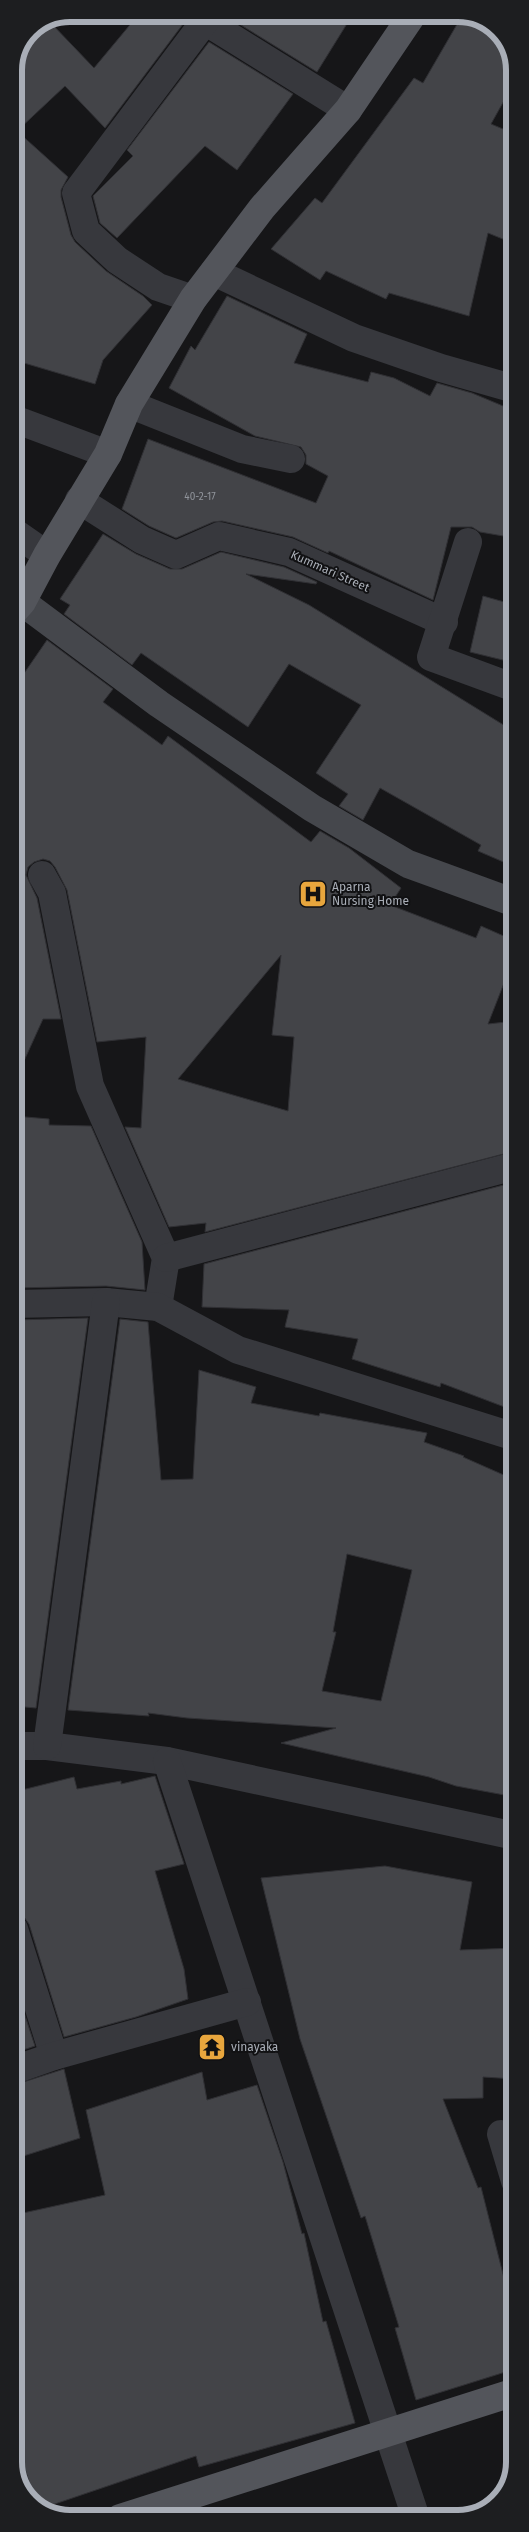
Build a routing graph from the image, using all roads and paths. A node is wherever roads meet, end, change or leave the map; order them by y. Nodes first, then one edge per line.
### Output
1 (197, 22) edge
2 (207, 22) edge
3 (407, 23) edge
4 (348, 110) junction
5 (214, 272) junction
6 (193, 300) junction
7 (507, 387) edge
8 (129, 404) junction
9 (22, 422) edge
10 (108, 454) junction
11 (291, 459) dead end
12 (79, 500) junction
13 (22, 538) edge
14 (468, 542) dead end
15 (47, 555) junction
16 (22, 600) edge
17 (22, 610) edge
18 (444, 622) junction
19 (507, 685) edge
20 (42, 875) dead end
21 (507, 900) edge
22 (507, 1168) edge
23 (166, 1258) junction
24 (106, 1302) junction
25 (22, 1304) edge
26 (158, 1307) junction
27 (507, 1434) edge
28 (22, 1746) edge
29 (47, 1746) junction
30 (167, 1761) junction
31 (507, 1834) edge
32 (22, 1954) edge
33 (247, 2002) junction
34 (54, 2056) junction
35 (22, 2067) edge
36 (501, 2134) dead end
37 (507, 2154) edge
38 (507, 2394) edge
39 (387, 2431) junction
40 (147, 2509) edge
41 (413, 2510) edge

1 - 6 street
2 - 4 street
3 - 4 main road
4 - 5 main road
5 - 6 main road
5 - 7 street
6 - 8 main road
8 - 10 main road
8 - 11 street
9 - 10 street
10 - 12 main road
12 - 15 main road
12 - 18 street, Kummari Street
13 - 15 street
14 - 18 street
15 - 16 main road
17 - 21 street
18 - 19 street
20 - 23 street
22 - 23 street
23 - 26 street
24 - 25 street
24 - 26 street
24 - 29 street
26 - 27 street
28 - 29 street
29 - 30 street
30 - 31 street
30 - 33 street
32 - 34 street
33 - 34 street
33 - 39 street
34 - 35 street
36 - 37 street
38 - 39 main road
39 - 40 main road
39 - 41 street

